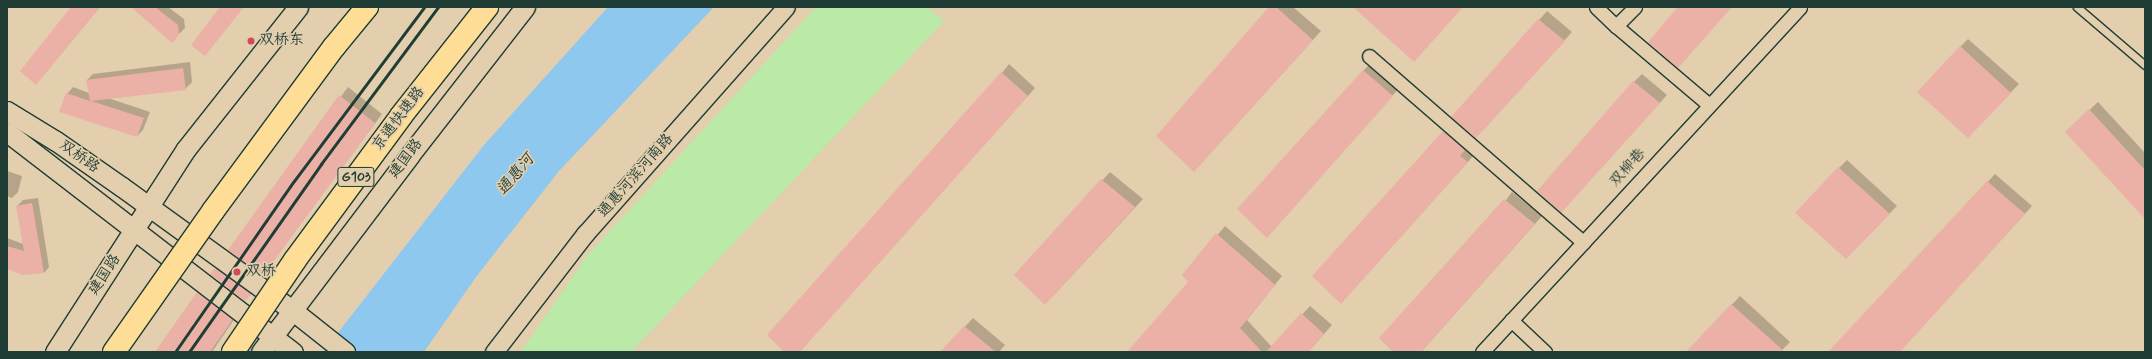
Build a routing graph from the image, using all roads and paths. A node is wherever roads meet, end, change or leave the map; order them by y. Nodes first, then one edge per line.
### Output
1 (298, 7) edge
2 (367, 7) edge
3 (487, 7) edge
4 (525, 7) edge
5 (786, 7) edge
6 (1596, 7) edge
7 (1634, 7) edge
8 (1800, 7) edge
9 (2077, 7) edge
10 (1616, 26) junction
11 (1369, 56) dead end
12 (2145, 65) edge
13 (1708, 104) junction
14 (7, 111) edge
15 (7, 132) edge
16 (150, 207) junction
17 (136, 230) junction
18 (1583, 242) junction
19 (292, 310) junction
20 (1511, 320) junction
21 (270, 345) edge
22 (55, 352) edge
23 (114, 352) edge
24 (233, 352) edge
25 (261, 352) edge
26 (293, 352) edge
27 (345, 352) edge
28 (494, 352) edge
29 (1482, 352) edge
30 (1544, 352) edge

1 - 16 main road, 建国路
2 - 23 highway, bridge
3 - 24 highway, 京通快速路 / G103, bridge
4 - 19 main road, 建国路
5 - 28 street, 通惠河滨河南路
6 - 10 street
7 - 10 street
8 - 13 street, 双柳巷
9 - 12 lane
10 - 13 street
11 - 18 street
13 - 18 street, 双柳巷
14 - 16 main road, 双桥路
15 - 17 main road, 双桥路
16 - 17 main road, 建国路
16 - 19 main road, 双桥路
17 - 21 main road, 双桥路
17 - 22 main road, 建国路
18 - 20 street, 双柳巷
19 - 21 main road, 建国路
19 - 27 main road, 双桥路
20 - 29 street, 双柳巷
20 - 30 street
21 - 25 main road, 建国路
21 - 26 main road, 双桥路

